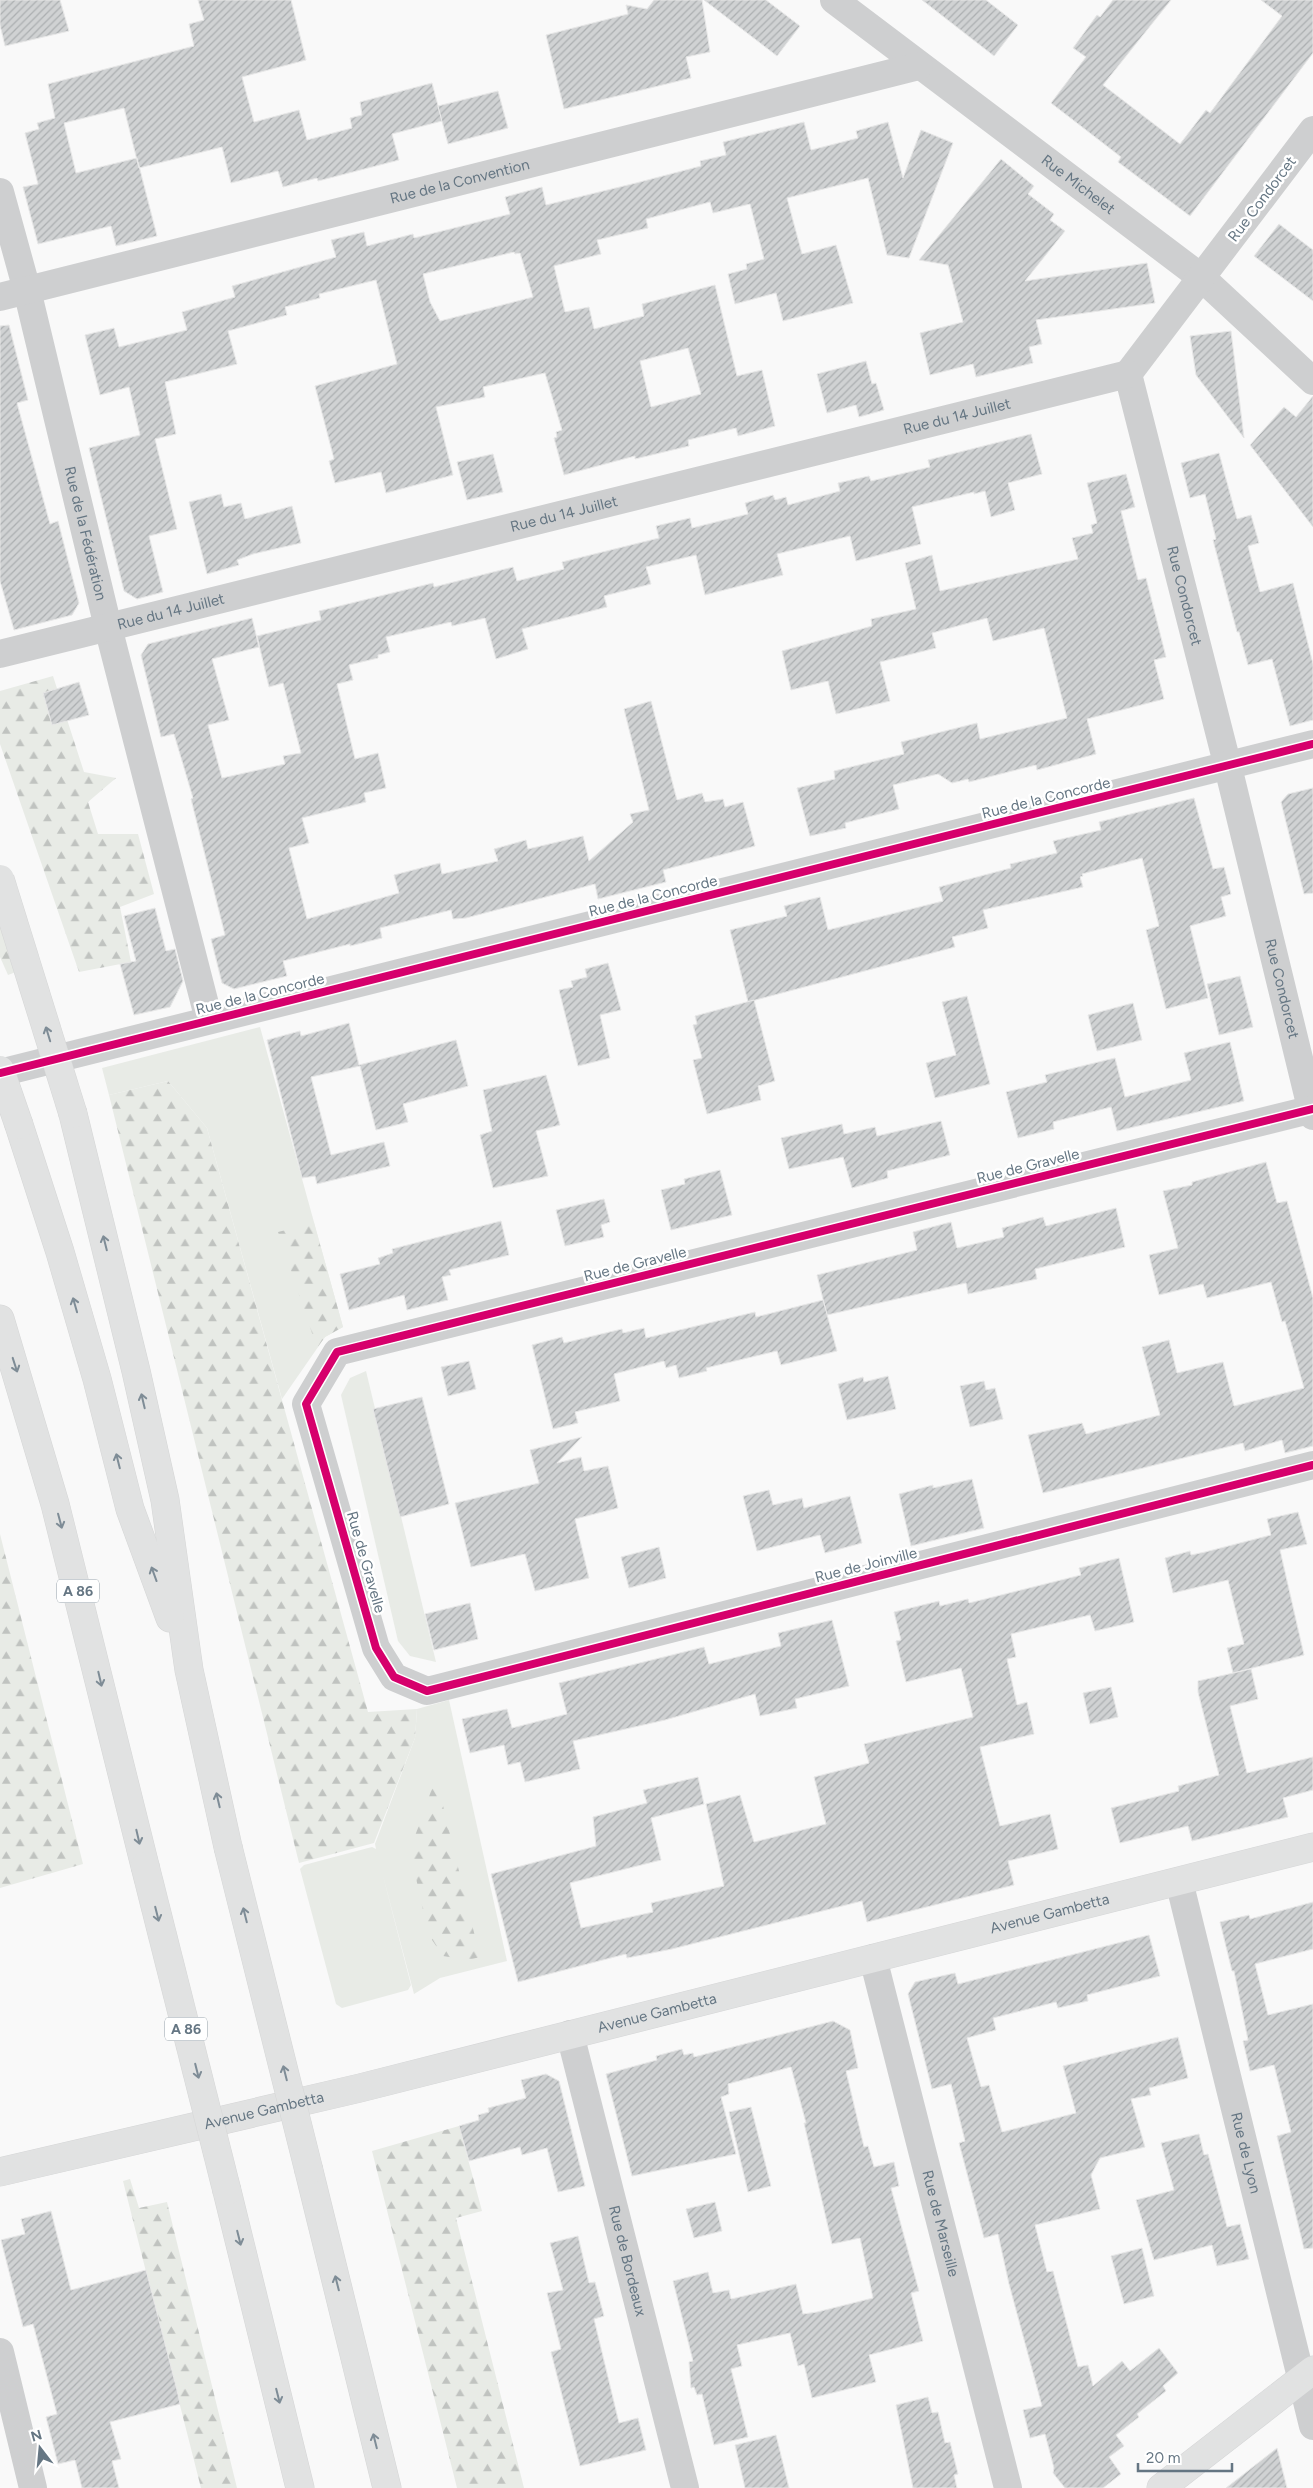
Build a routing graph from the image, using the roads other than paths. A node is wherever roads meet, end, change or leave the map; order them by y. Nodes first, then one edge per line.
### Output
1 (850, 5) edge
2 (919, 66) junction
3 (1313, 130) edge
4 (0, 192) edge
5 (1202, 278) junction
6 (27, 290) junction
7 (0, 297) edge
8 (1128, 374) junction
9 (1313, 381) edge
10 (108, 627) junction
11 (0, 654) edge
12 (1313, 744) edge
13 (1228, 767) junction
14 (0, 879) edge
15 (209, 1020) junction
16 (0, 1071) edge
17 (1312, 1111) edge
18 (0, 1319) edge
19 (1313, 1465) edge
20 (189, 1670) junction
21 (427, 1691) joint
22 (1313, 1847) edge
23 (1179, 1881) junction
24 (873, 1958) junction
25 (570, 2034) junction
26 (0, 2172) edge
27 (0, 2352) edge
28 (1307, 2375) edge
29 (1313, 2426) edge
30 (33, 2488) edge
31 (300, 2488) edge
32 (387, 2488) edge
33 (685, 2488) edge
34 (1008, 2488) edge
35 (1161, 2488) edge

1 - 2 street, Rue Michelet
2 - 5 street, Rue Michelet
2 - 6 street, Rue de la Convention
3 - 5 street, Rue Condorcet
4 - 6 street, Rue de la Fédération
5 - 8 street, Rue Condorcet
5 - 9 street, Rue Michelet
6 - 7 street, Rue de la Convention
6 - 10 street, Rue de la Fédération
8 - 10 street, Rue du 14 Juillet
8 - 13 street, Rue Condorcet
10 - 11 street, Rue du 14 Juillet
10 - 15 street, Rue de la Fédération
12 - 13 street, Rue de la Concorde
13 - 15 street, Rue de la Concorde
13 - 17 street, Rue Condorcet
20 -> 14 main road, bridge
15 - 16 street, Rue de la Concorde
20 -> 16 main road, bridge
17 - 21 street, Rue de Gravelle
18 -> 31 main road, A 86, bridge
19 - 21 street, Rue de Joinville
32 -> 20 main road, bridge
22 - 23 main road, Avenue Gambetta
23 - 24 main road, Avenue Gambetta
23 - 28 street, Rue de Lyon
24 - 25 main road, Avenue Gambetta
24 - 34 street, Rue de Marseille
25 - 26 main road, Avenue Gambetta
25 - 33 street, Rue de Bordeaux
27 - 30 street
28 - 29 street, Rue de Lyon
28 - 35 main road

